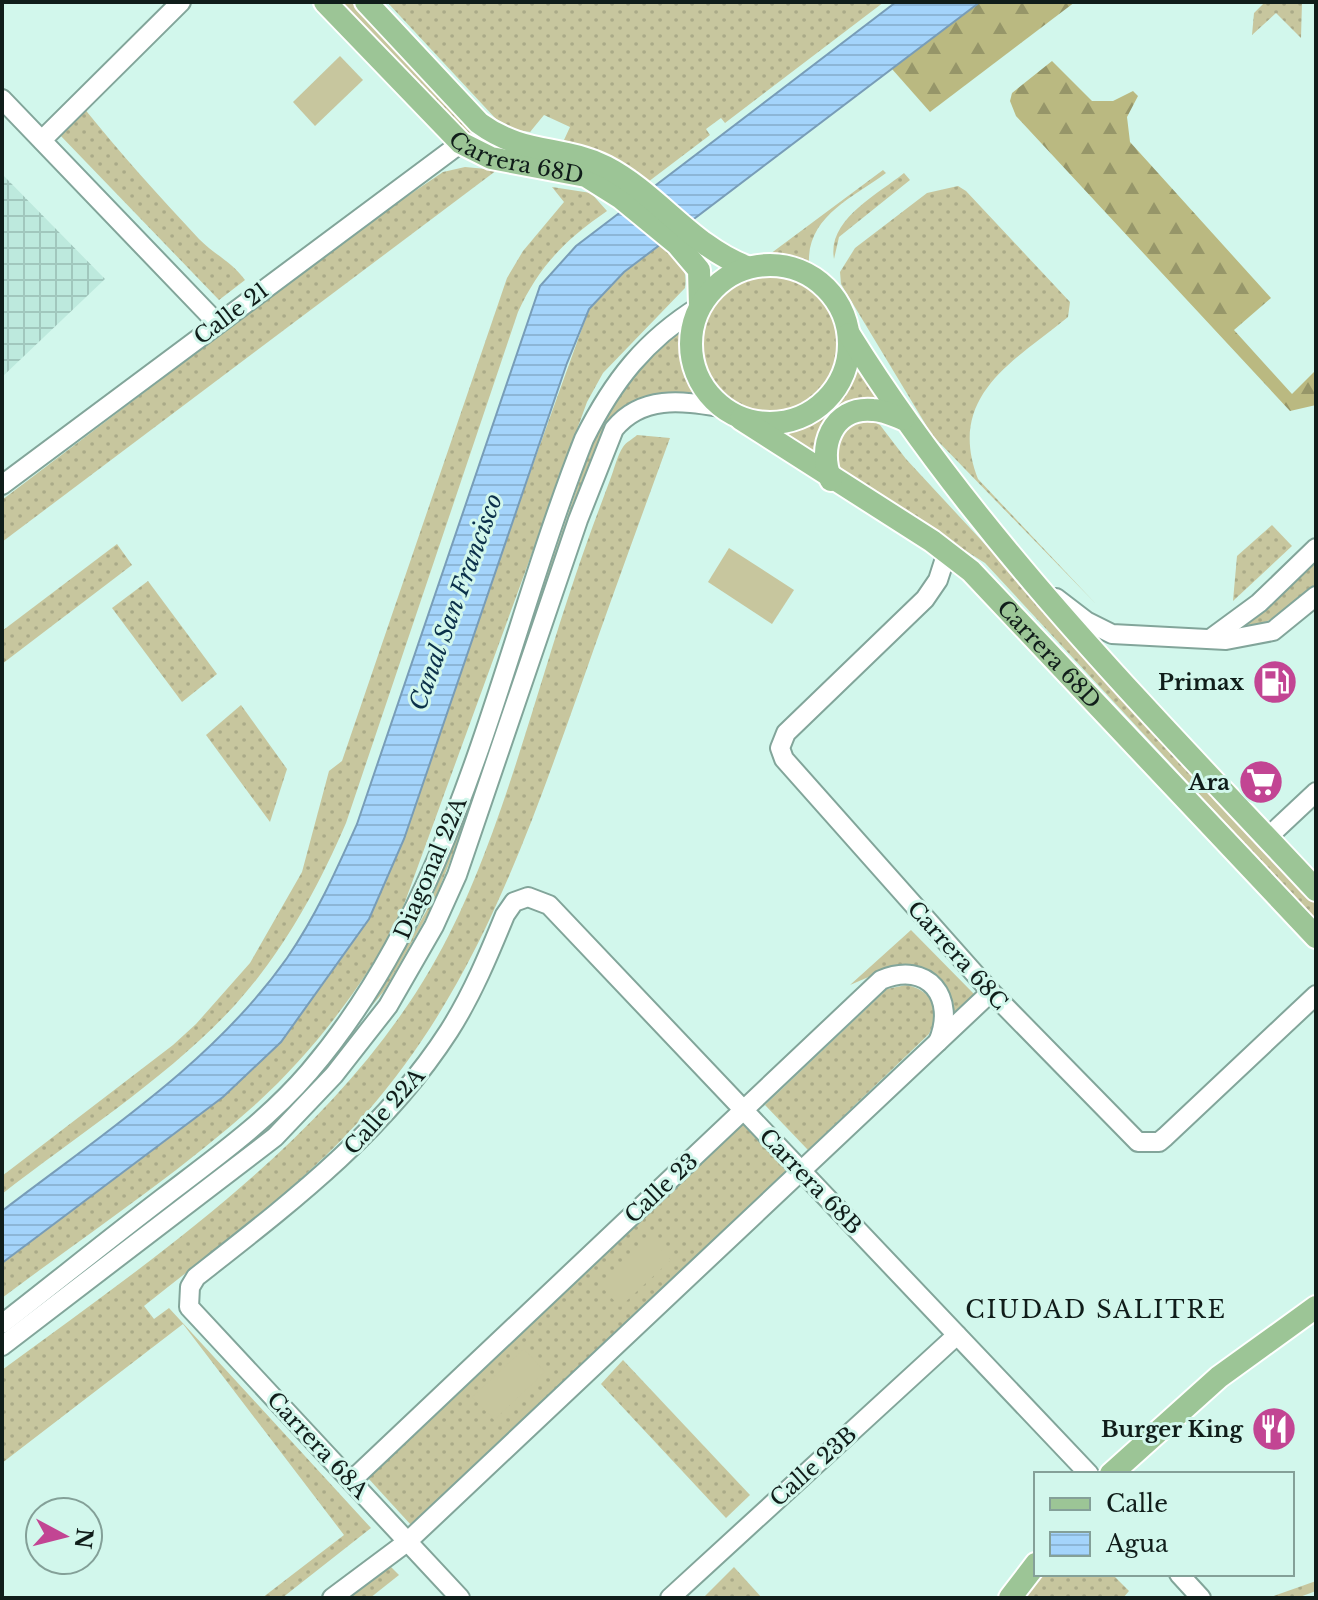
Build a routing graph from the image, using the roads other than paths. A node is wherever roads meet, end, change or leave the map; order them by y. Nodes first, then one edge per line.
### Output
1 (181, 2) edge
2 (325, 2) edge
3 (366, 2) edge
4 (2, 99) edge
5 (42, 140) junction
6 (461, 143) junction
7 (627, 192) junction
8 (682, 238) junction
9 (747, 267) junction
10 (700, 306) junction
11 (217, 323) junction
12 (849, 334) junction
13 (720, 407) junction
14 (741, 419) junction
15 (903, 419) junction
16 (831, 480) junction
17 (2, 485) edge
18 (1316, 548) edge
19 (947, 552) junction
20 (1036, 583) junction
21 (1316, 596) edge
22 (1210, 639) junction
23 (1316, 792) edge
24 (1267, 838) junction
25 (1316, 890) edge
26 (528, 897) joint
27 (1316, 937) edge
28 (991, 992) junction
29 (1316, 995) edge
30 (936, 1048) junction
31 (744, 1111) junction
32 (803, 1172) junction
33 (190, 1287) joint
34 (1316, 1307) edge
35 (2, 1324) edge
36 (957, 1335) junction
37 (2, 1346) edge
38 (1087, 1472) edge
39 (1113, 1472) edge
40 (351, 1481) junction
41 (407, 1542) junction
42 (1034, 1567) edge
43 (1181, 1576) edge
44 (332, 1598) edge
45 (460, 1598) edge
46 (670, 1598) edge
47 (1010, 1598) edge
48 (1201, 1598) edge

1 - 5 street
2 - 6 main road, Carrera 68D
3 - 7 main road, Carrera 68D
4 - 5 street
5 - 11 street
6 - 7 main road, Carrera 68D
6 - 11 street, Calle 21
7 - 8 main road, Carrera 68D
8 - 9 main road, Carrera 68D
8 - 10 main road, Carrera 68D
9 - 10 main road
9 - 12 main road
10 - 13 main road
10 - 35 street, Diagonal 22A
11 - 17 street, Calle 21
12 - 14 main road
12 - 15 main road, Carrera 68D
13 - 14 main road
13 - 37 street, Diagonal 22A
14 - 16 main road, Carrera 68D
15 - 16 main road
15 - 20 main road, Carrera 68D
16 - 19 main road, Carrera 68D
18 - 22 street
19 - 27 main road, Carrera 68D
19 - 28 street, Carrera 68C
20 - 22 street
20 - 24 main road, Carrera 68D
21 - 22 street
23 - 24 street
24 - 25 main road, Carrera 68D
26 - 31 street, Carrera 68B
26 - 33 street, Calle 22A
28 - 29 street, Carrera 68C
28 - 30 street
30 - 31 street, Calle 23
30 - 32 street
31 - 32 street, Carrera 68B
31 - 40 street, Calle 23
32 - 36 street, Carrera 68B
32 - 41 street
33 - 40 street, Carrera 68A
34 - 39 main road
36 - 38 street, Carrera 68B
36 - 46 street, Calle 23B
40 - 41 street, Carrera 68A
41 - 44 street
41 - 45 street, Carrera 68A
42 - 47 main road
43 - 48 street

